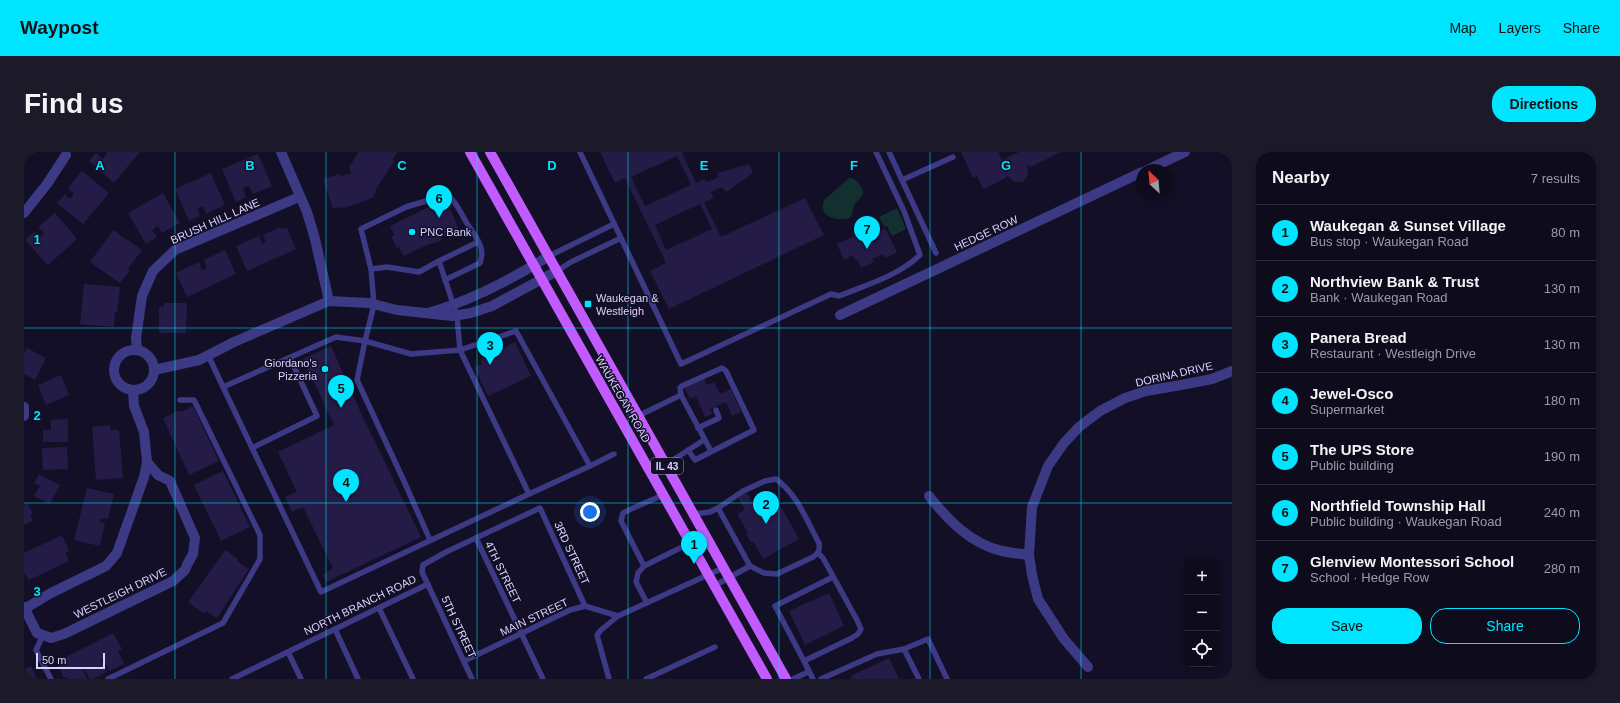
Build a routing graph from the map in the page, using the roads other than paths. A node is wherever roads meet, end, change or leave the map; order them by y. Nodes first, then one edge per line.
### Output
1 (281, 152) edge
2 (470, 152) edge
3 (490, 152) edge
4 (580, 152) edge
5 (876, 152) edge
6 (889, 152) edge
7 (1185, 152) edge
8 (66, 153) edge
9 (953, 157) dead end
10 (1160, 164) edge
11 (1136, 175) edge
12 (902, 180) junction
13 (438, 196) dead end
14 (299, 197) junction
15 (426, 201) dead end
16 (24, 213) edge
17 (614, 224) junction
18 (621, 238) junction
19 (478, 242) junction
20 (936, 253) dead end
21 (549, 256) junction
22 (439, 261) junction
23 (534, 265) junction
24 (371, 270) junction
25 (557, 271) junction
26 (541, 279) junction
27 (445, 280) junction
28 (329, 301) junction
29 (374, 305) junction
30 (453, 305) junction
31 (427, 313) junction
32 (840, 315) dead end
33 (457, 316) junction
34 (365, 341) junction
35 (137, 349) junction
36 (460, 350) junction
37 (208, 355) junction
38 (290, 358) junction
39 (154, 370) junction
40 (1232, 371) edge
41 (223, 387) junction
42 (133, 390) junction
43 (680, 395) junction
44 (180, 400) dead end
45 (24, 407) edge
46 (716, 410) dead end
47 (24, 416) edge
48 (638, 416) junction
49 (698, 428) junction
50 (704, 440) junction
51 (252, 448) junction
52 (688, 450) junction
53 (711, 451) junction
54 (614, 454) dead end
55 (664, 460) junction
56 (146, 462) junction
57 (590, 466) junction
58 (649, 469) junction
59 (529, 494) junction
60 (663, 495) junction
61 (929, 496) dead end
62 (540, 508) joint
63 (718, 508) junction
64 (694, 514) junction
65 (476, 538) junction
66 (430, 540) junction
67 (690, 542) junction
68 (818, 553) junction
69 (1029, 555) junction
70 (644, 566) junction
71 (750, 566) junction
72 (723, 568) junction
73 (708, 575) junction
74 (833, 577) junction
75 (729, 578) junction
76 (428, 584) junction
77 (714, 586) junction
78 (647, 603) junction
79 (585, 606) junction
80 (25, 607) edge
81 (379, 608) junction
82 (618, 616) junction
83 (335, 629) junction
84 (522, 633) junction
85 (43, 635) junction
86 (715, 647) dead end
87 (904, 650) junction
88 (288, 652) junction
89 (464, 661) junction
90 (804, 661) junction
91 (1088, 667) dead end
92 (808, 672) junction
93 (243, 677) edge
94 (51, 679) edge
95 (108, 679) edge
96 (232, 679) edge
97 (301, 679) edge
98 (358, 679) edge
99 (413, 679) edge
100 (472, 679) edge
101 (543, 679) edge
102 (610, 679) edge
103 (646, 679) edge
104 (767, 679) edge
105 (786, 679) edge
106 (793, 679) edge
107 (813, 679) edge
108 (821, 679) edge
109 (919, 679) edge
110 (947, 679) edge

1 - 14 street
2 - 23 main road, WAUKEGAN ROAD / IL 43
3 - 21 main road, WAUKEGAN ROAD / IL 43
4 - 17 lane
5 - 18 lane
6 - 12 lane
7 - 10 street
8 - 16 street
9 - 12 lane
11 - 32 street, HEDGE ROW
12 - 20 lane
13 - 19 lane
14 - 28 street
14 - 35 street, BRUSH HILL LANE
15 - 24 lane
17 - 18 lane
17 - 21 lane
18 - 25 lane
19 - 22 lane
19 - 27 lane
21 - 23 street
21 - 25 main road, WAUKEGAN ROAD / IL 43
22 - 24 lane
22 - 27 lane
23 - 26 main road, WAUKEGAN ROAD / IL 43
23 - 30 street
24 - 29 lane
25 - 26 street
25 - 48 main road, WAUKEGAN ROAD / IL 43
26 - 33 street
26 - 58 main road, WAUKEGAN ROAD / IL 43
27 - 30 lane
28 - 29 street
28 - 37 street
29 - 31 street
29 - 34 lane
30 - 31 street
30 - 33 lane
31 - 33 street
33 - 36 lane
34 - 36 lane
34 - 38 lane
34 - 66 lane
35 - 39 street
35 - 42 street
36 - 57 lane
36 - 59 lane
37 - 39 street
37 - 41 lane
38 - 41 lane
38 - 51 lane
39 - 42 street
40 - 69 street, DORINA DRIVE
41 - 51 lane
42 - 56 street
43 - 48 lane
43 - 49 lane
43 - 53 lane
44 - 95 lane
45 - 47 street
46 - 49 lane
48 - 55 main road, WAUKEGAN ROAD / IL 43
49 - 50 lane
50 - 52 lane
50 - 53 lane
51 - 66 lane
52 - 53 lane
52 - 55 lane
54 - 57 lane
55 - 58 main road
55 - 64 main road, WAUKEGAN ROAD / IL 43
56 - 80 street
56 - 85 street, WESTLEIGH DRIVE
57 - 59 lane
58 - 60 main road, WAUKEGAN ROAD / IL 43
59 - 66 lane
60 - 67 main road, WAUKEGAN ROAD / IL 43
60 - 70 lane
61 - 69 street
62 - 65 lane, NORTH BRANCH ROAD
62 - 79 lane, 3RD STREET
63 - 64 lane
63 - 68 lane
63 - 71 lane
64 - 72 main road, WAUKEGAN ROAD / IL 43
65 - 76 lane, NORTH BRANCH ROAD
65 - 84 lane, 4TH STREET
67 - 70 lane
67 - 73 main road, WAUKEGAN ROAD / IL 43
68 - 71 lane
68 - 74 lane
69 - 91 street, DORINA DRIVE
70 - 78 lane
71 - 75 lane
72 - 73 lane
72 - 75 main road, WAUKEGAN ROAD / IL 43
73 - 77 main road, WAUKEGAN ROAD / IL 43
73 - 78 lane
74 - 90 lane
74 - 90 lane
75 - 77 lane
75 - 105 main road, WAUKEGAN ROAD / IL 43
76 - 81 lane, NORTH BRANCH ROAD
76 - 89 lane, 5TH STREET
77 - 104 main road, WAUKEGAN ROAD / IL 43
78 - 82 lane
79 - 82 lane, MAIN STREET
79 - 84 lane, MAIN STREET
80 - 85 street
81 - 83 lane, NORTH BRANCH ROAD
81 - 99 lane
82 - 102 lane
83 - 88 lane, NORTH BRANCH ROAD
83 - 98 lane
84 - 89 lane, MAIN STREET
84 - 101 lane, 4TH STREET
85 - 94 lane
86 - 103 lane
87 - 108 lane
87 - 109 lane
87 - 110 lane
88 - 93 lane, NORTH BRANCH ROAD
88 - 97 lane
89 - 100 lane, 5TH STREET
90 - 92 lane
92 - 106 lane
92 - 107 lane
93 - 96 lane, NORTH BRANCH ROAD

